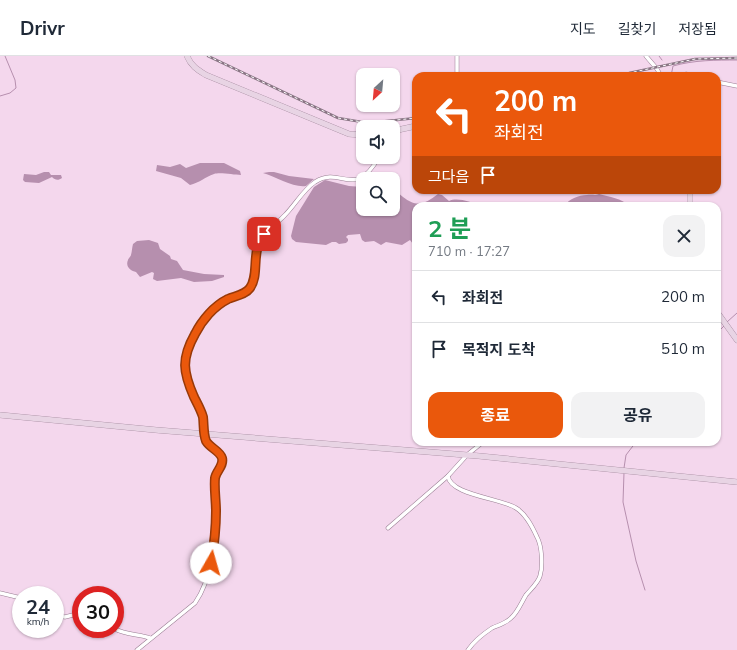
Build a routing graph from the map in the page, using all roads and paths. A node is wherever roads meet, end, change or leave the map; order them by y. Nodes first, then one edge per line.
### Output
1 (188, 56) edge
2 (457, 56) edge
3 (646, 56) edge
4 (457, 72) edge
5 (658, 72) edge
6 (721, 83) edge
7 (737, 86) edge
8 (412, 127) edge
9 (400, 129) edge
10 (356, 134) edge
11 (374, 164) edge
12 (721, 318) edge
13 (737, 340) edge
14 (0, 415) edge
15 (204, 434) junction
16 (478, 446) edge
17 (467, 455) junction
18 (448, 476) junction
19 (737, 482) edge
20 (388, 528) dead end
21 (0, 594) edge
22 (12, 596) edge
23 (124, 633) edge
24 (150, 638) junction
25 (137, 650) edge
26 (468, 650) edge

1 - 10 main road
2 - 4 street
3 - 5 street
6 - 7 street
8 - 9 main road
11 - 15 street
12 - 13 main road
14 - 15 main road
15 - 17 main road
15 - 24 street
16 - 17 street
17 - 18 street
17 - 19 main road
18 - 20 street
18 - 26 street
21 - 22 street
23 - 24 street
24 - 25 street

